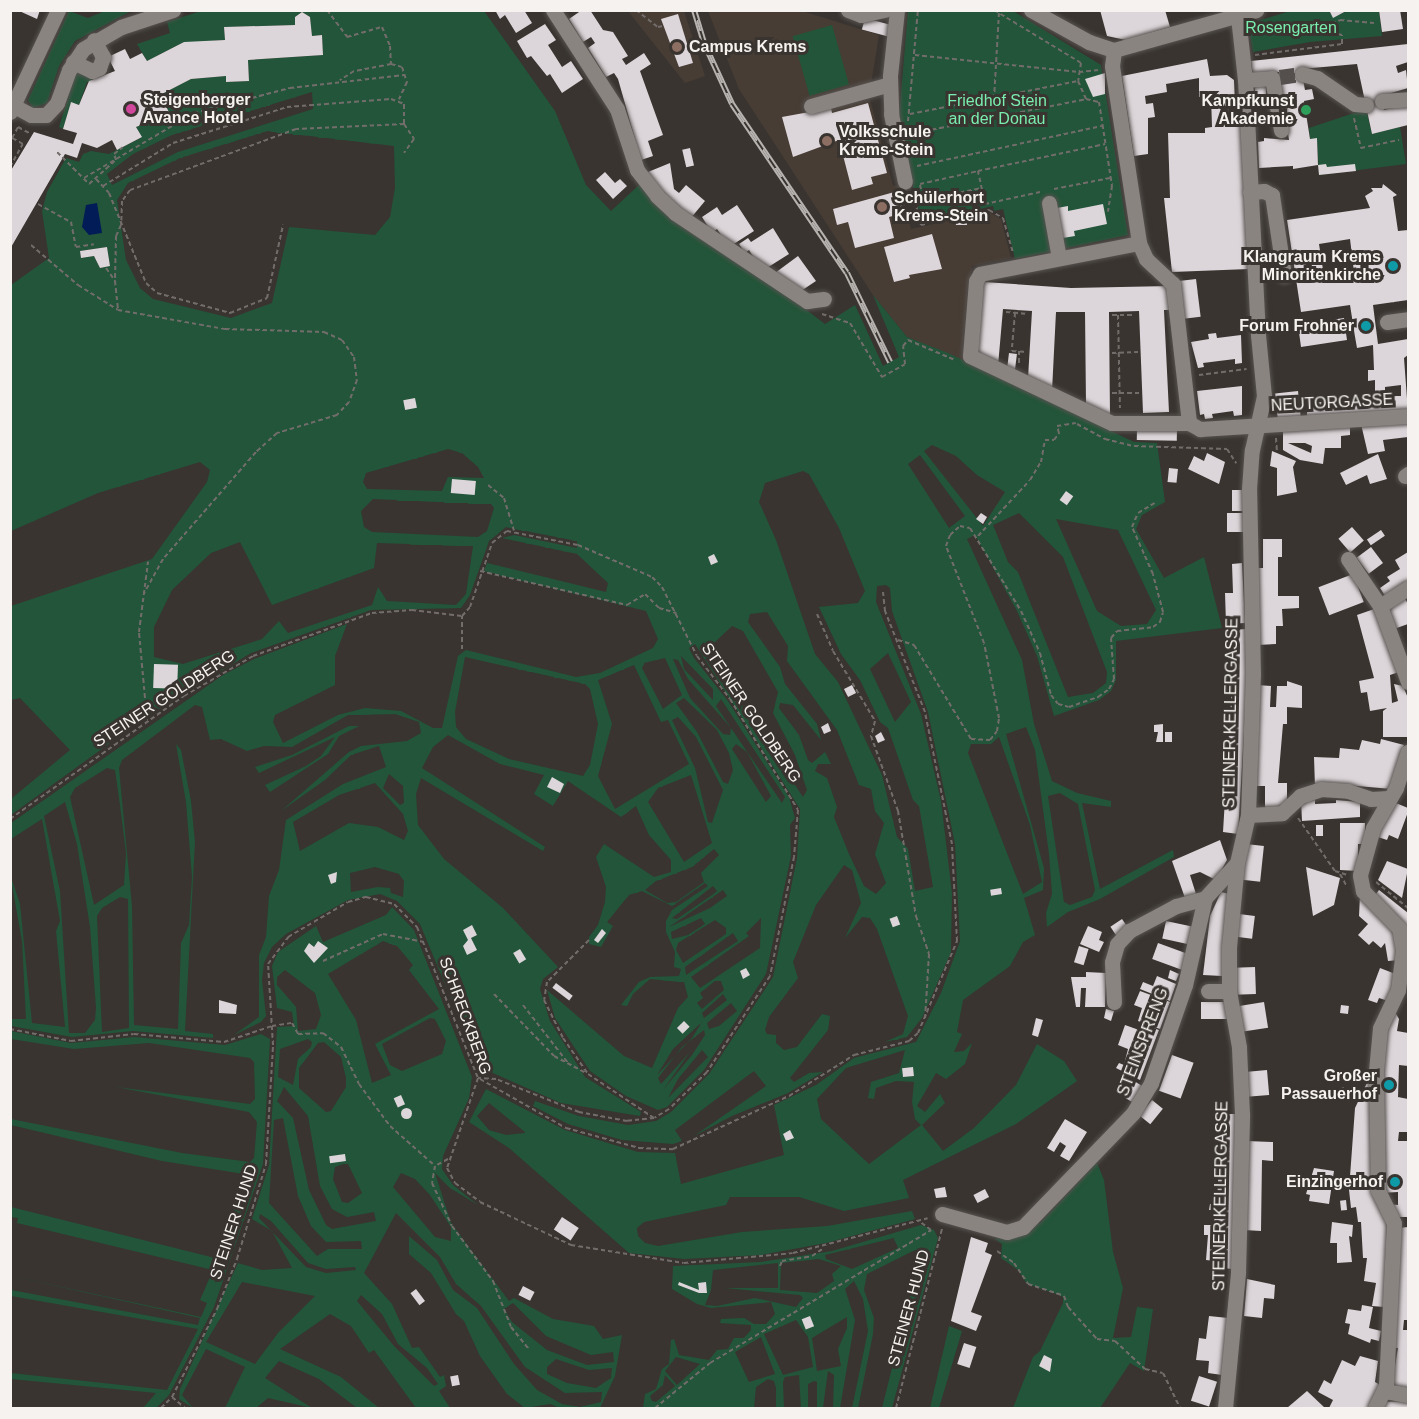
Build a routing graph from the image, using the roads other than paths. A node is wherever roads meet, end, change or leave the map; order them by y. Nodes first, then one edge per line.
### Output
1 (58, 10) edge
2 (173, 10) edge
3 (553, 10) edge
4 (848, 10) edge
5 (884, 10) edge
6 (897, 10) edge
7 (1031, 10) edge
8 (1256, 10) edge
9 (1238, 17) junction
10 (94, 40) junction
11 (1114, 50) junction
12 (73, 62) junction
13 (1302, 74) tunnel mouth
14 (1245, 80) junction
15 (890, 84) junction
16 (1408, 99) edge
17 (1382, 101) dead end
18 (811, 105) dead end
19 (12, 109) edge
20 (1359, 110) road end
21 (1281, 130) dead end
22 (915, 179) road end
23 (1250, 192) junction
24 (1048, 195) road end
25 (1139, 243) junction
26 (1059, 258) junction
27 (1284, 275) dead end
28 (824, 299) dead end
29 (1408, 319) edge
30 (1387, 322) dead end
31 (1408, 416) edge
32 (1189, 423) junction
33 (1258, 426) junction
34 (1348, 559) dead end
35 (1408, 588) edge
36 (1380, 606) junction
37 (1408, 682) edge
38 (1408, 752) edge
39 (1361, 796) junction
40 (1388, 798) junction
41 (1248, 815) junction
42 (1373, 828) junction
43 (1237, 863) junction
44 (1205, 898) junction
45 (1208, 991) dead end
46 (1229, 991) junction
47 (1114, 1002) dead end
48 (942, 1214) road end
49 (1385, 1391) junction
50 (1408, 1395) edge
51 (1225, 1408) edge
52 (1375, 1408) edge

1 - 19 street
2 - 10 street
3 - 28 street
4 - 5 street
6 - 15 street
7 - 11 street
8 - 9 street
9 - 11 street
9 - 14 street, STEINER KELLERGASSE
10 - 12 street
10 - 12 street
11 - 25 street
12 - 19 street
13 - 20 street
14 - 21 street
14 - 23 street, STEINER KELLERGASSE
15 - 18 street
15 - 22 street
16 - 17 street
23 - 27 street
23 - 33 street, STEINER KELLERGASSE
24 - 26 street
25 - 26 street
25 - 32 street
26 - 32 street, NEUTORGASSE
29 - 30 street
31 - 33 street, NEUTORGASSE
32 - 33 street, NEUTORGASSE
33 - 41 street, STEINER KELLERGASSE
34 - 36 street
35 - 36 street
36 - 37 street
38 - 40 street
39 - 40 street
39 - 41 street
39 - 42 street
40 - 42 street
41 - 43 street, STEINER KELLERGASSE
42 - 49 street
43 - 44 street, STEINSPRENG
43 - 46 street, STEINER KELLERGASSE
44 - 47 street
44 - 48 street, STEINSPRENG
45 - 46 street
46 - 51 street, STEINER KELLERGASSE
49 - 50 street
49 - 52 street

